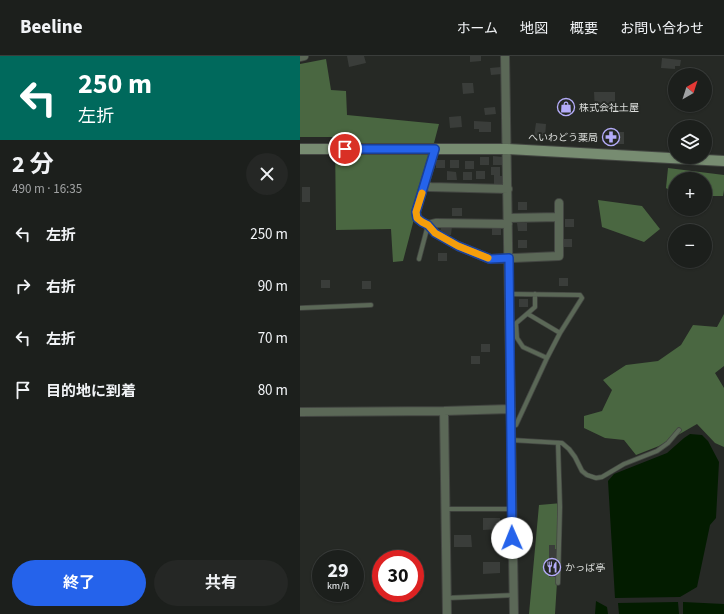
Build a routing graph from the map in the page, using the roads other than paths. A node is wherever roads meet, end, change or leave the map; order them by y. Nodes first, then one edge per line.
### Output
1 (304, 56) edge
2 (505, 56) edge
3 (300, 57) edge
4 (300, 149) edge
5 (435, 149) junction
6 (507, 149) junction
7 (724, 161) edge
8 (425, 185) junction
9 (508, 189) junction
10 (559, 203) dead end
11 (559, 217) junction
12 (508, 221) junction
13 (428, 225) junction
14 (509, 258) junction
15 (419, 259) dead end
16 (509, 294) junction
17 (534, 294) junction
18 (371, 306) dead end
19 (300, 308) edge
20 (528, 314) junction
21 (513, 327) junction
22 (560, 333) junction
23 (547, 358) junction
24 (511, 409) junction
25 (444, 411) junction
26 (300, 412) edge
27 (511, 426) junction
28 (679, 430) dead end
29 (511, 440) junction
30 (558, 443) junction
31 (446, 509) junction
32 (512, 509) junction
33 (558, 583) dead end
34 (513, 595) junction
35 (447, 598) junction
36 (447, 614) edge
37 (514, 614) edge

1 - 3 street
2 - 6 street
4 - 5 street
5 - 6 street
5 - 8 street
6 - 7 street
6 - 9 street
8 - 9 street
8 - 13 street
9 - 12 street
10 - 11 street
11 - 12 street
11 - 14 street
12 - 13 street
12 - 14 street
13 - 14 street
13 - 15 lane
14 - 16 street
16 - 17 lane
16 - 21 street
17 - 20 lane
17 - 22 lane
18 - 19 lane
20 - 21 lane
20 - 22 lane
21 - 23 lane
21 - 24 street
22 - 23 lane
23 - 27 lane
24 - 25 street
24 - 27 street
25 - 26 street
25 - 31 street
27 - 29 street
28 - 30 lane
29 - 30 lane
29 - 32 street
30 - 33 lane
31 - 32 lane
31 - 35 street
32 - 34 street
34 - 35 lane
34 - 37 street
35 - 36 street

